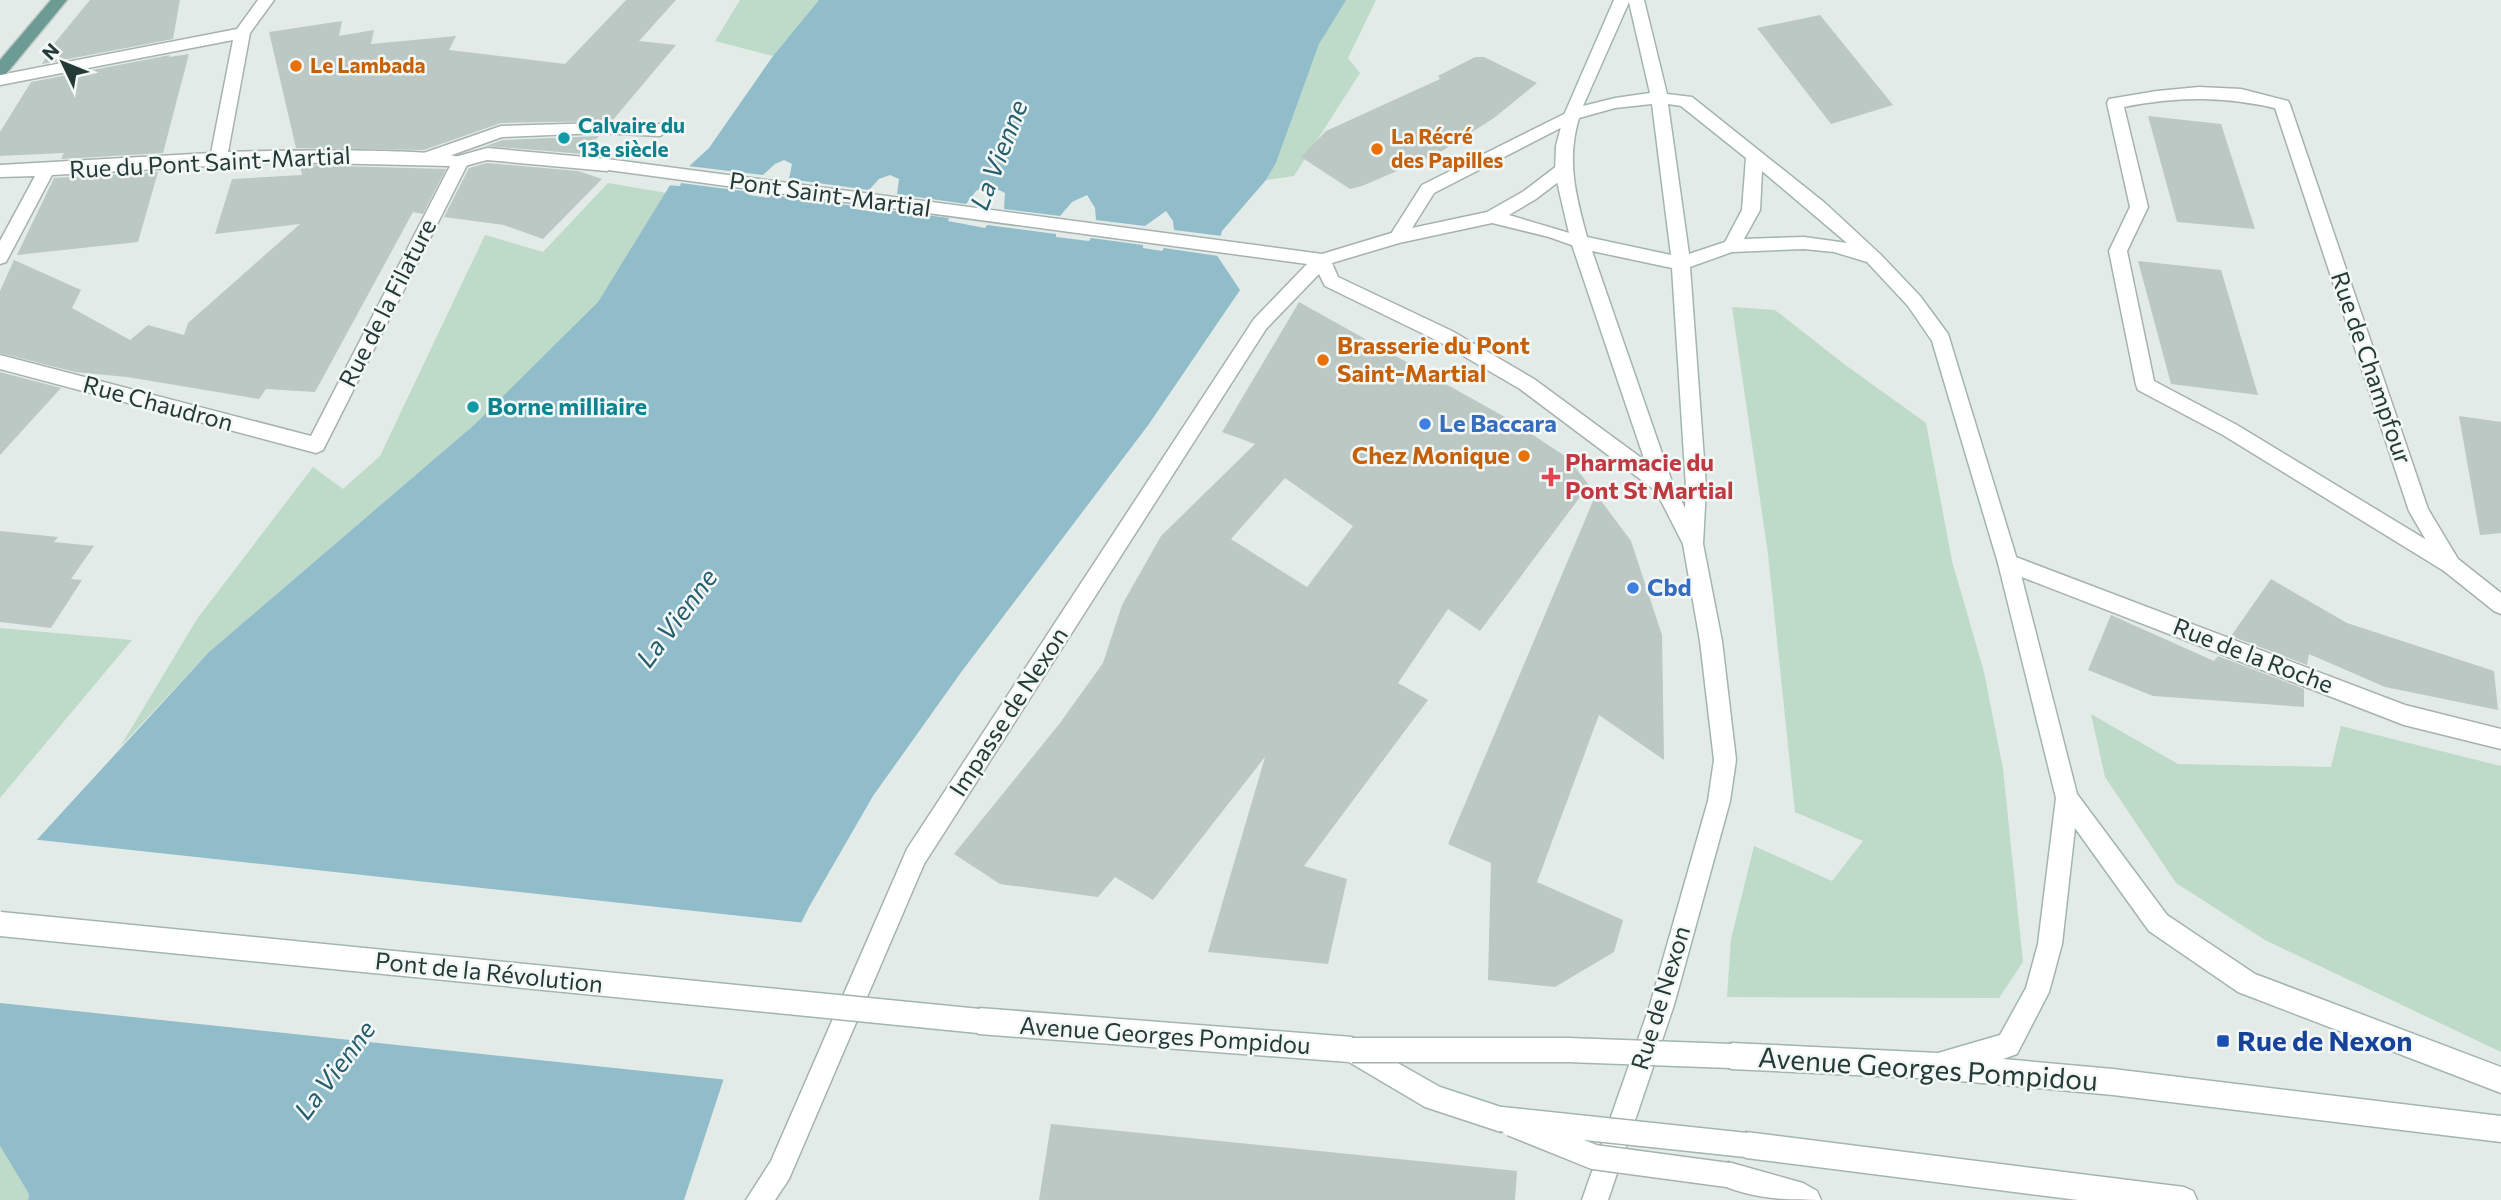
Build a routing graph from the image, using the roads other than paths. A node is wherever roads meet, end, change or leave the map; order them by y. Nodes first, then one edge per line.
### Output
1 (59, 0) edge
2 (267, 0) edge
3 (1622, 0) edge
4 (1636, 0) edge
5 (242, 33) junction
6 (0, 69) edge
7 (0, 80) edge
8 (1659, 96) junction
9 (1572, 115) junction
10 (660, 130) dead end
11 (1755, 154) junction
12 (218, 158) junction
13 (424, 159) junction
14 (461, 161) junction
15 (1564, 169) junction
16 (0, 171) edge
17 (46, 171) junction
18 (1492, 217) junction
19 (1398, 237) junction
20 (1580, 242) junction
21 (1731, 246) junction
22 (0, 258) edge
23 (1875, 259) junction
24 (1321, 260) junction
25 (1681, 263) junction
26 (0, 362) edge
27 (316, 445) joint
28 (1663, 485) junction
29 (1693, 544) junction
30 (2008, 563) junction
31 (2451, 565) junction
32 (2501, 605) edge
33 (2501, 739) edge
34 (2067, 798) junction
35 (0, 924) edge
36 (979, 1021) joint
37 (1352, 1050) junction
38 (1938, 1066) junction
39 (2501, 1080) edge
40 (1501, 1119) junction
41 (2501, 1129) edge
42 (759, 1200) edge
43 (1595, 1200) edge
44 (1808, 1200) edge
45 (2184, 1200) edge

1 - 6 main road
2 - 5 street
3 - 9 street
4 - 8 street
5 - 7 street
5 - 12 street
8 - 9 street
8 - 11 street
8 - 25 street
9 - 15 street
9 - 19 street
10 - 13 street
11 - 21 street
11 - 23 street
12 - 13 street, Rue du Pont Saint-Martial
12 - 17 street, Rue du Pont Saint-Martial
13 - 14 street, Rue du Pont Saint-Martial
14 - 24 street, Pont Saint-Martial
14 - 27 street, Rue de la Filature
15 - 18 street
15 - 20 street
16 - 17 street, Rue du Pont Saint-Martial
17 - 22 street
18 - 19 street
18 - 20 street
19 - 24 street
20 - 25 street
20 - 28 street
21 - 23 street
21 - 25 street
23 - 30 street
24 - 28 street
24 - 42 street, Impasse de Nexon
25 - 29 street
26 - 27 street, Rue Chaudron
28 - 29 street
29 - 43 street, Rue de Nexon
30 - 33 street, Rue de la Roche
30 - 34 street
31 - 31 street, Rue de Champfour
31 - 32 street, Rue de Champfour
34 - 38 street
34 - 39 street
35 - 36 street, Pont de la Révolution, bridge
36 - 37 street, Avenue Georges Pompidou
37 - 38 street, Avenue Georges Pompidou, bridge
37 - 40 street, Avenue Georges Pompidou
38 - 41 street, Avenue Georges Pompidou
40 - 44 street, bridge
40 - 45 street, Avenue Georges Pompidou, bridge

